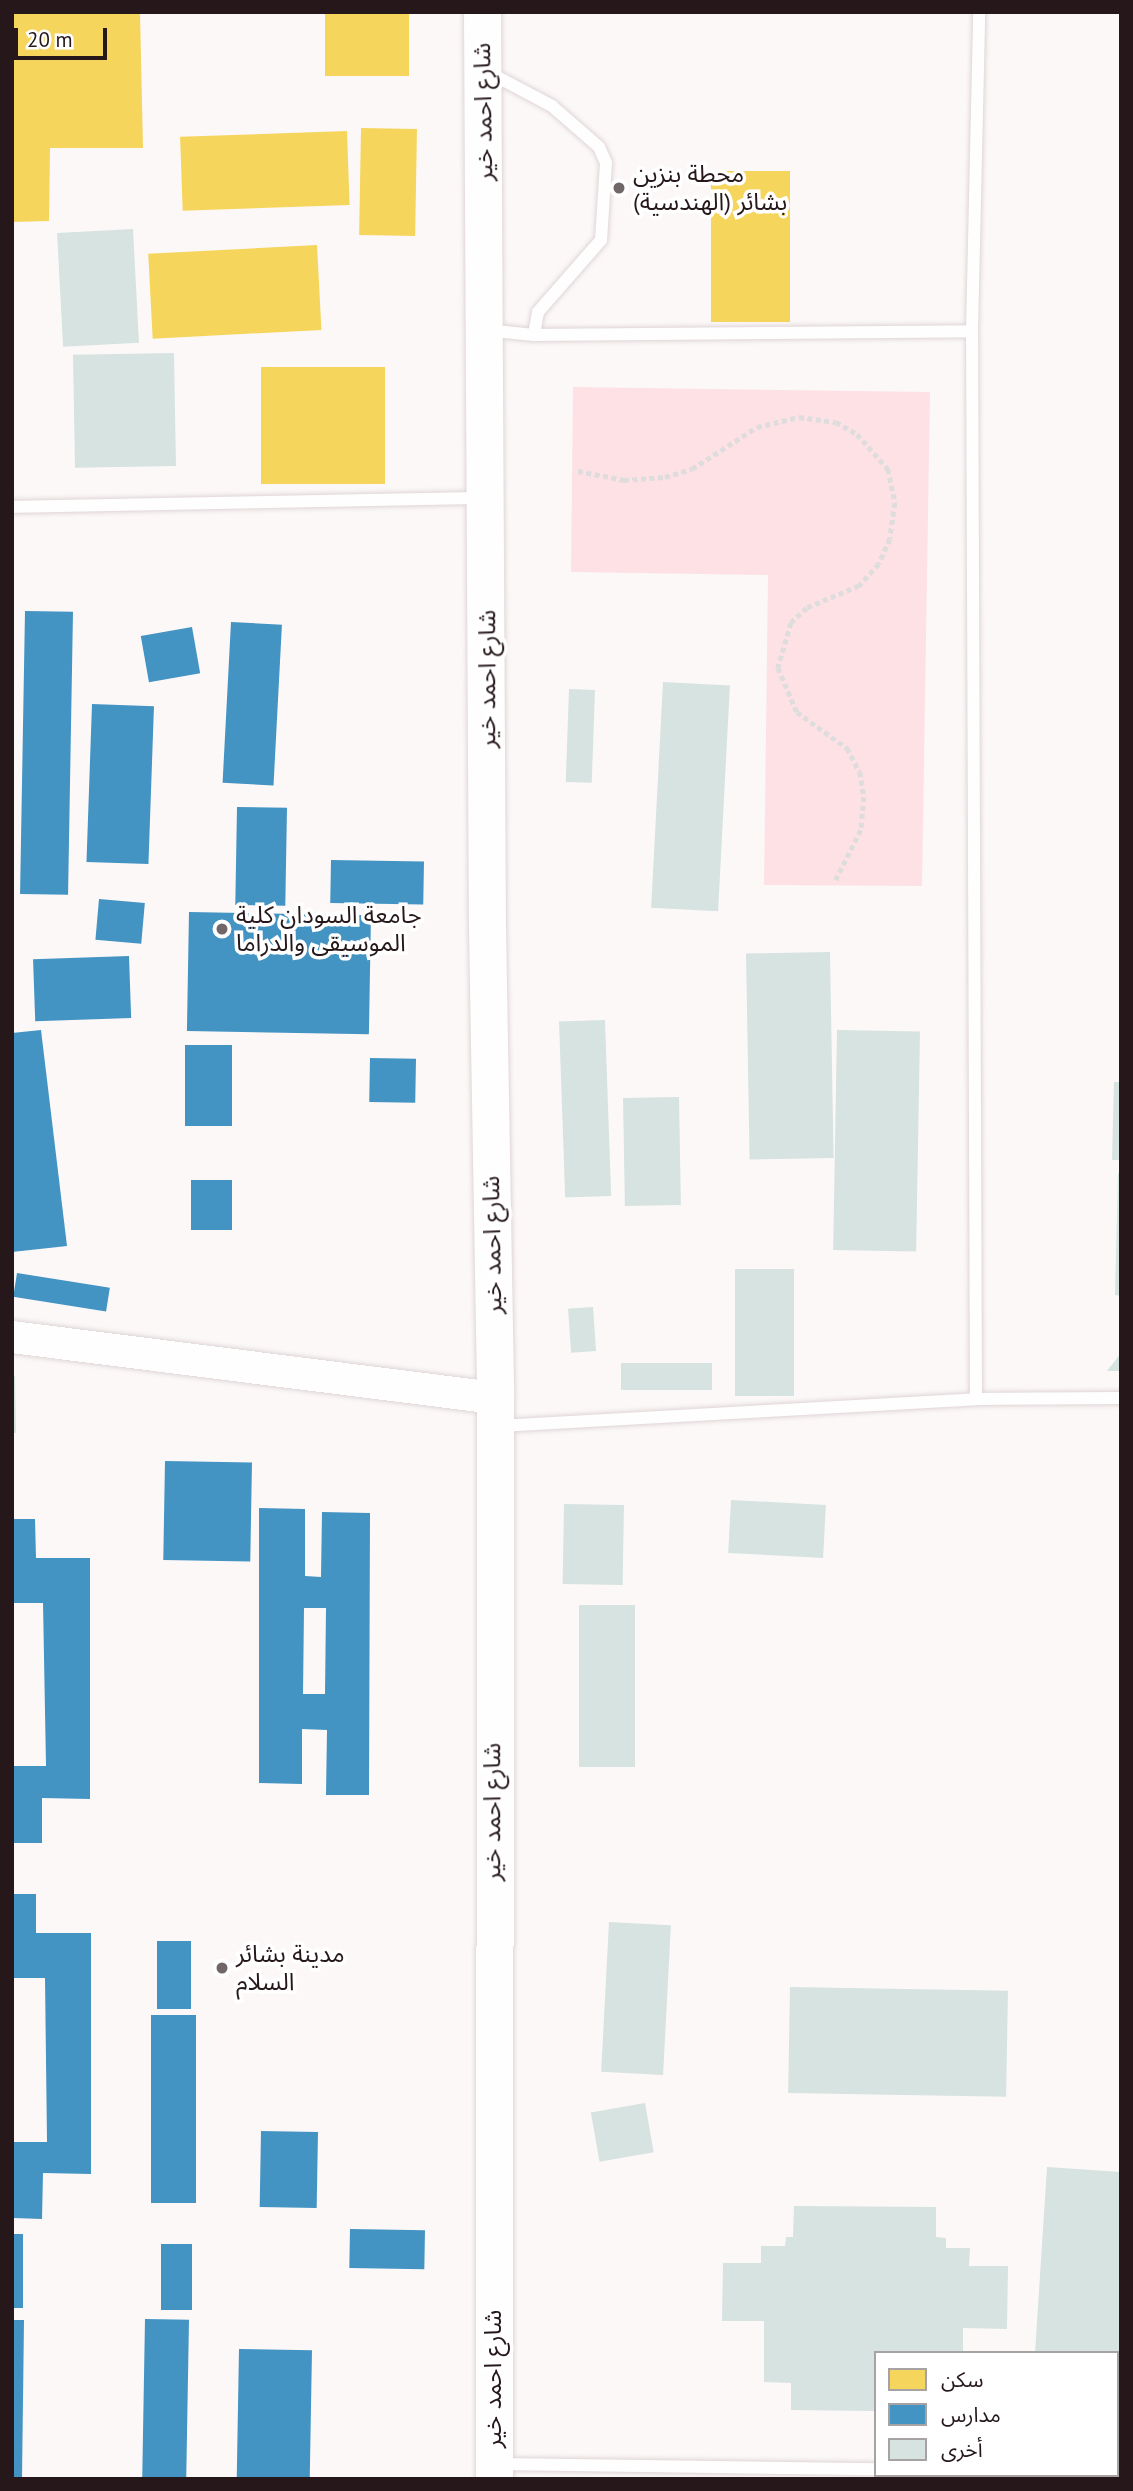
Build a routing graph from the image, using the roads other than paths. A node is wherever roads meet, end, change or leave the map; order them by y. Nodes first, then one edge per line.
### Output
1 (482, 12) edge
2 (979, 12) edge
3 (482, 69) junction
4 (485, 330) junction
5 (972, 331) junction
6 (534, 335) junction
7 (487, 498) junction
8 (12, 507) edge
9 (12, 1337) edge
10 (1121, 1398) edge
11 (976, 1399) junction
12 (495, 1412) junction
13 (874, 2469) edge
14 (494, 2471) edge

1 - 3 main road, شارع احمد خير
2 - 5 lane
3 - 4 main road, شارع احمد خير
3 - 6 lane
4 - 6 lane
4 - 7 main road, شارع احمد خير
5 - 6 lane
5 - 11 lane
7 - 8 lane
7 - 12 main road, شارع احمد خير
9 - 12 street
10 - 11 lane
11 - 12 lane
12 - 14 main road, شارع احمد خير
13 - 14 lane

